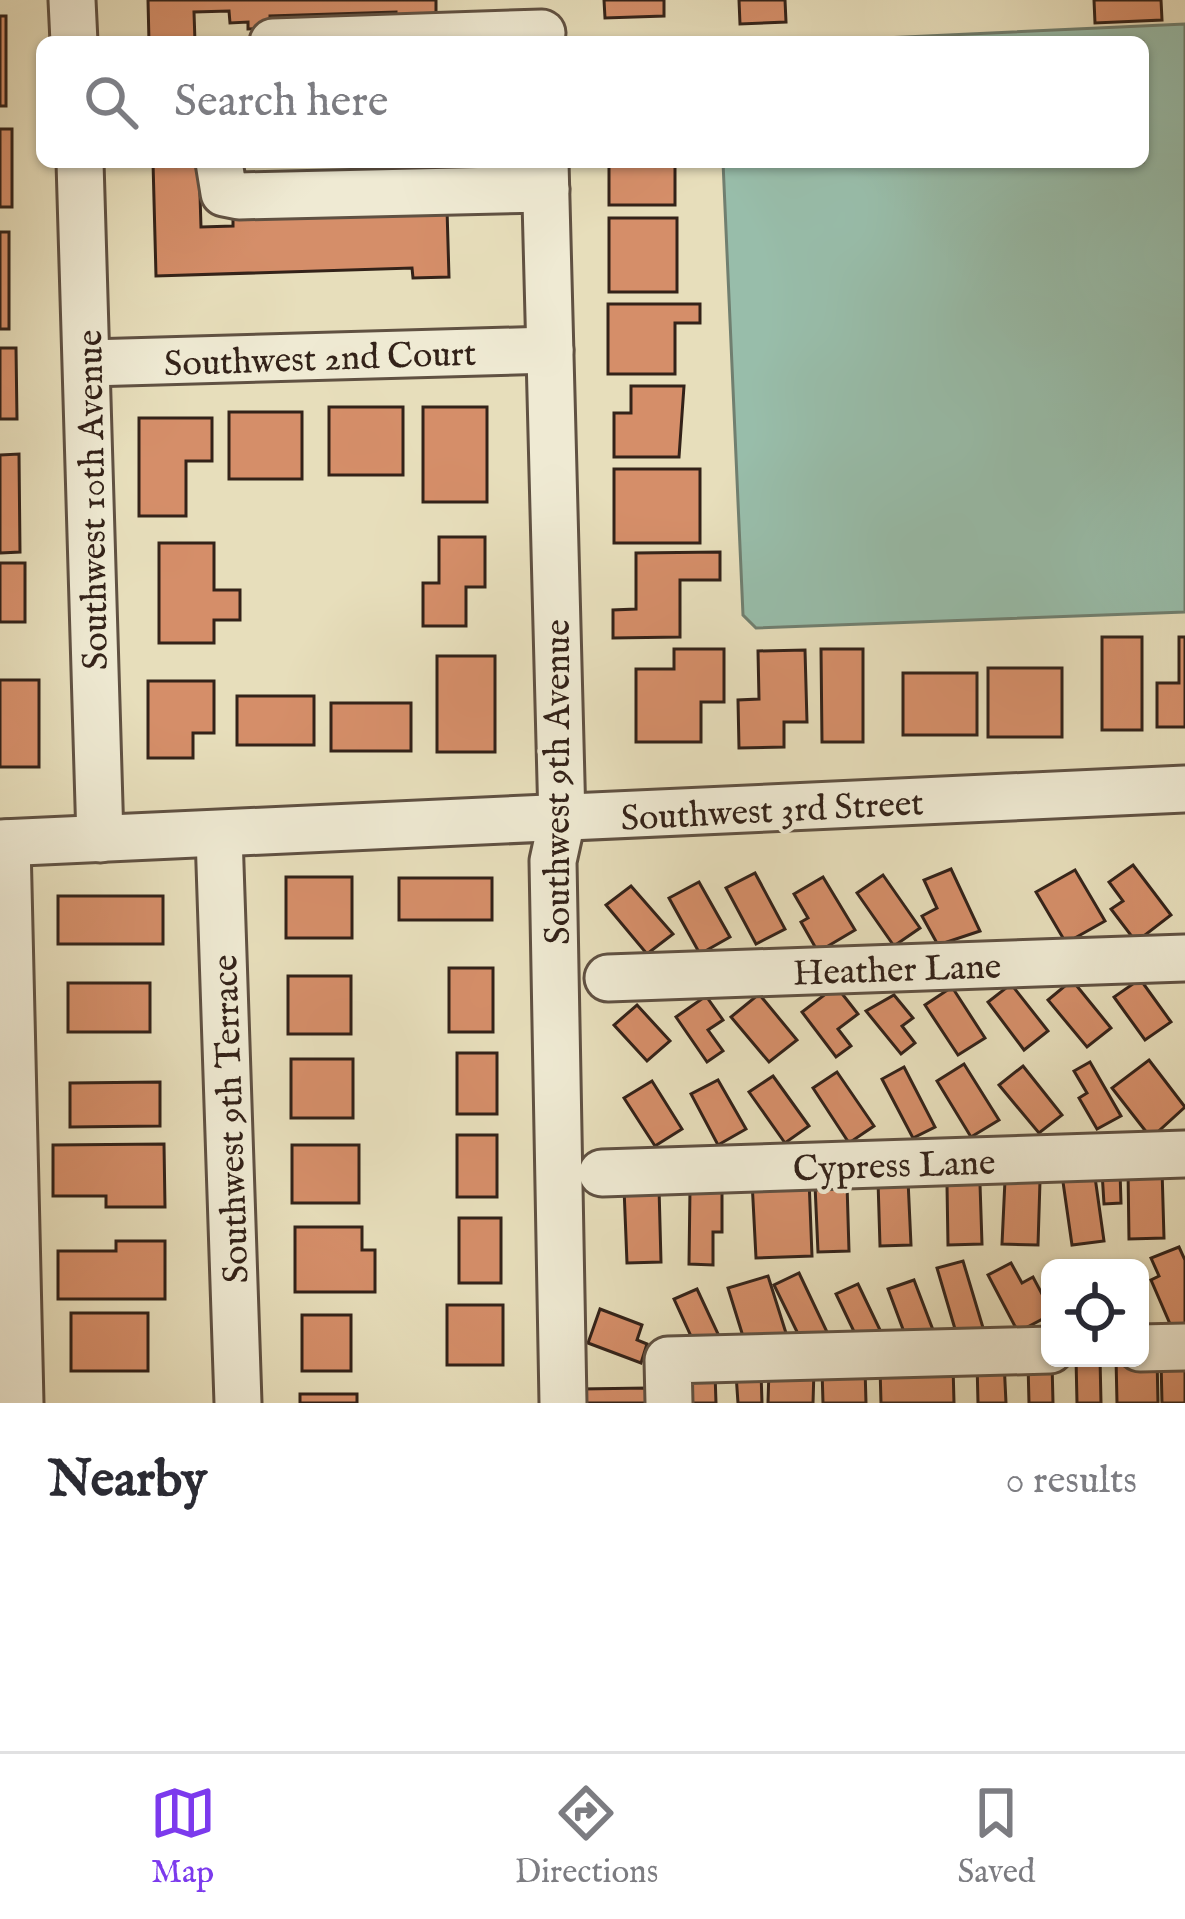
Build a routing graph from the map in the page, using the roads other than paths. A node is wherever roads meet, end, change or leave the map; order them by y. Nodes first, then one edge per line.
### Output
1 (72, 0) edge
2 (542, 25) edge
3 (74, 36) edge
4 (368, 36) edge
5 (80, 168) edge
6 (220, 168) edge
7 (546, 175) edge
8 (550, 350) junction
9 (89, 363) junction
10 (1185, 789) edge
11 (562, 820) junction
12 (219, 835) junction
13 (100, 839) junction
14 (4, 843) edge
15 (1185, 958) edge
16 (608, 978) dead end
17 (1185, 1154) edge
18 (602, 1174) dead end
19 (9, 1334) edge
20 (1185, 1346) edge
21 (1149, 1348) edge
22 (1041, 1351) edge
23 (668, 1382) edge
24 (20, 1403) edge
25 (238, 1403) edge
26 (563, 1403) edge

1 - 3 street
2 - 4 street
5 - 9 street, Southwest 10th Avenue
6 - 7 street
7 - 8 street, Southwest 9th Avenue
8 - 9 street, Southwest 2nd Court
8 - 11 street, Southwest 9th Avenue
9 - 13 street, Southwest 10th Avenue
10 - 11 street, Southwest 3rd Street
11 - 12 street, Southwest 3rd Street
11 - 26 street, Southwest 9th Avenue
12 - 13 street, Southwest 3rd Street
12 - 25 street, Southwest 9th Terrace
13 - 14 street, Southwest 3rd Street
14 - 19 street
15 - 16 street, Heather Lane
17 - 18 street, Cypress Lane
19 - 24 street
20 - 21 street
22 - 23 street

